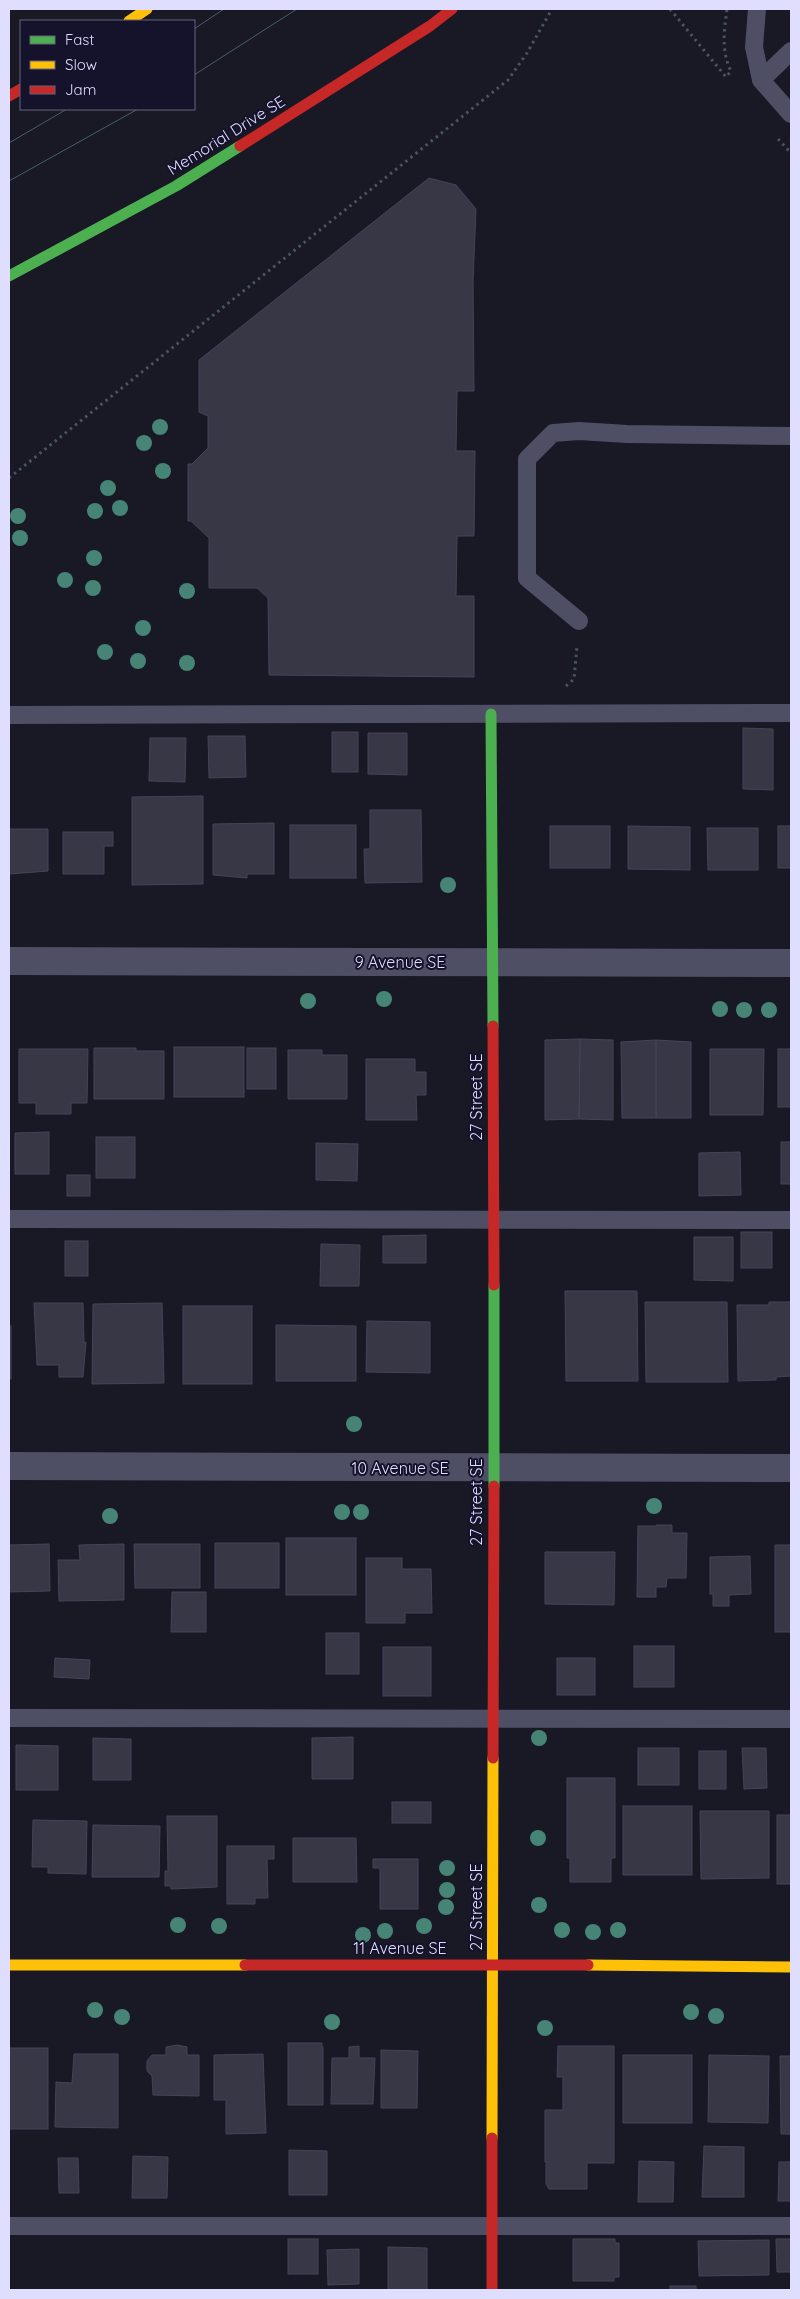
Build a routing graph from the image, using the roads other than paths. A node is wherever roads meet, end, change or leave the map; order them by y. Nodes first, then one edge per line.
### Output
1 (147, 9) edge
2 (452, 9) edge
3 (757, 9) edge
4 (130, 20) edge
5 (791, 51) edge
6 (760, 80) junction
7 (20, 90) edge
8 (9, 96) edge
9 (791, 114) edge
10 (9, 276) edge
11 (791, 436) edge
12 (580, 621) road end
13 (791, 713) edge
14 (491, 714) junction
15 (9, 716) edge
16 (9, 961) edge
17 (492, 962) junction
18 (791, 964) edge
19 (9, 1219) edge
20 (494, 1220) junction
21 (791, 1220) edge
22 (9, 1466) edge
23 (492, 1468) junction
24 (791, 1468) edge
25 (9, 1718) edge
26 (494, 1718) junction
27 (791, 1719) edge
28 (9, 1965) edge
29 (492, 1965) junction
30 (791, 1967) edge
31 (9, 2226) edge
32 (491, 2226) junction
33 (791, 2226) edge
34 (492, 2290) edge

1 - 4 street
2 - 10 street, Memorial Drive SE
3 - 6 lane
5 - 6 lane
6 - 9 lane
7 - 8 street
11 - 12 lane
13 - 14 lane
14 - 15 lane
14 - 17 street, 27 Street SE
16 - 17 street, 9 Avenue SE
17 - 18 street, 9 Avenue SE
17 - 20 street, 27 Street SE
19 - 20 lane
20 - 21 lane
20 - 23 street, 27 Street SE
22 - 23 street, 10 Avenue SE
23 - 24 street, 10 Avenue SE
23 - 26 street, 27 Street SE
25 - 26 lane
26 - 27 lane
26 - 29 street, 27 Street SE
28 - 29 street, 11 Avenue SE
29 - 30 street, 11 Avenue SE
29 - 32 street, 27 Street SE
31 - 32 lane
32 - 33 lane
32 - 34 street, 27 Street SE

